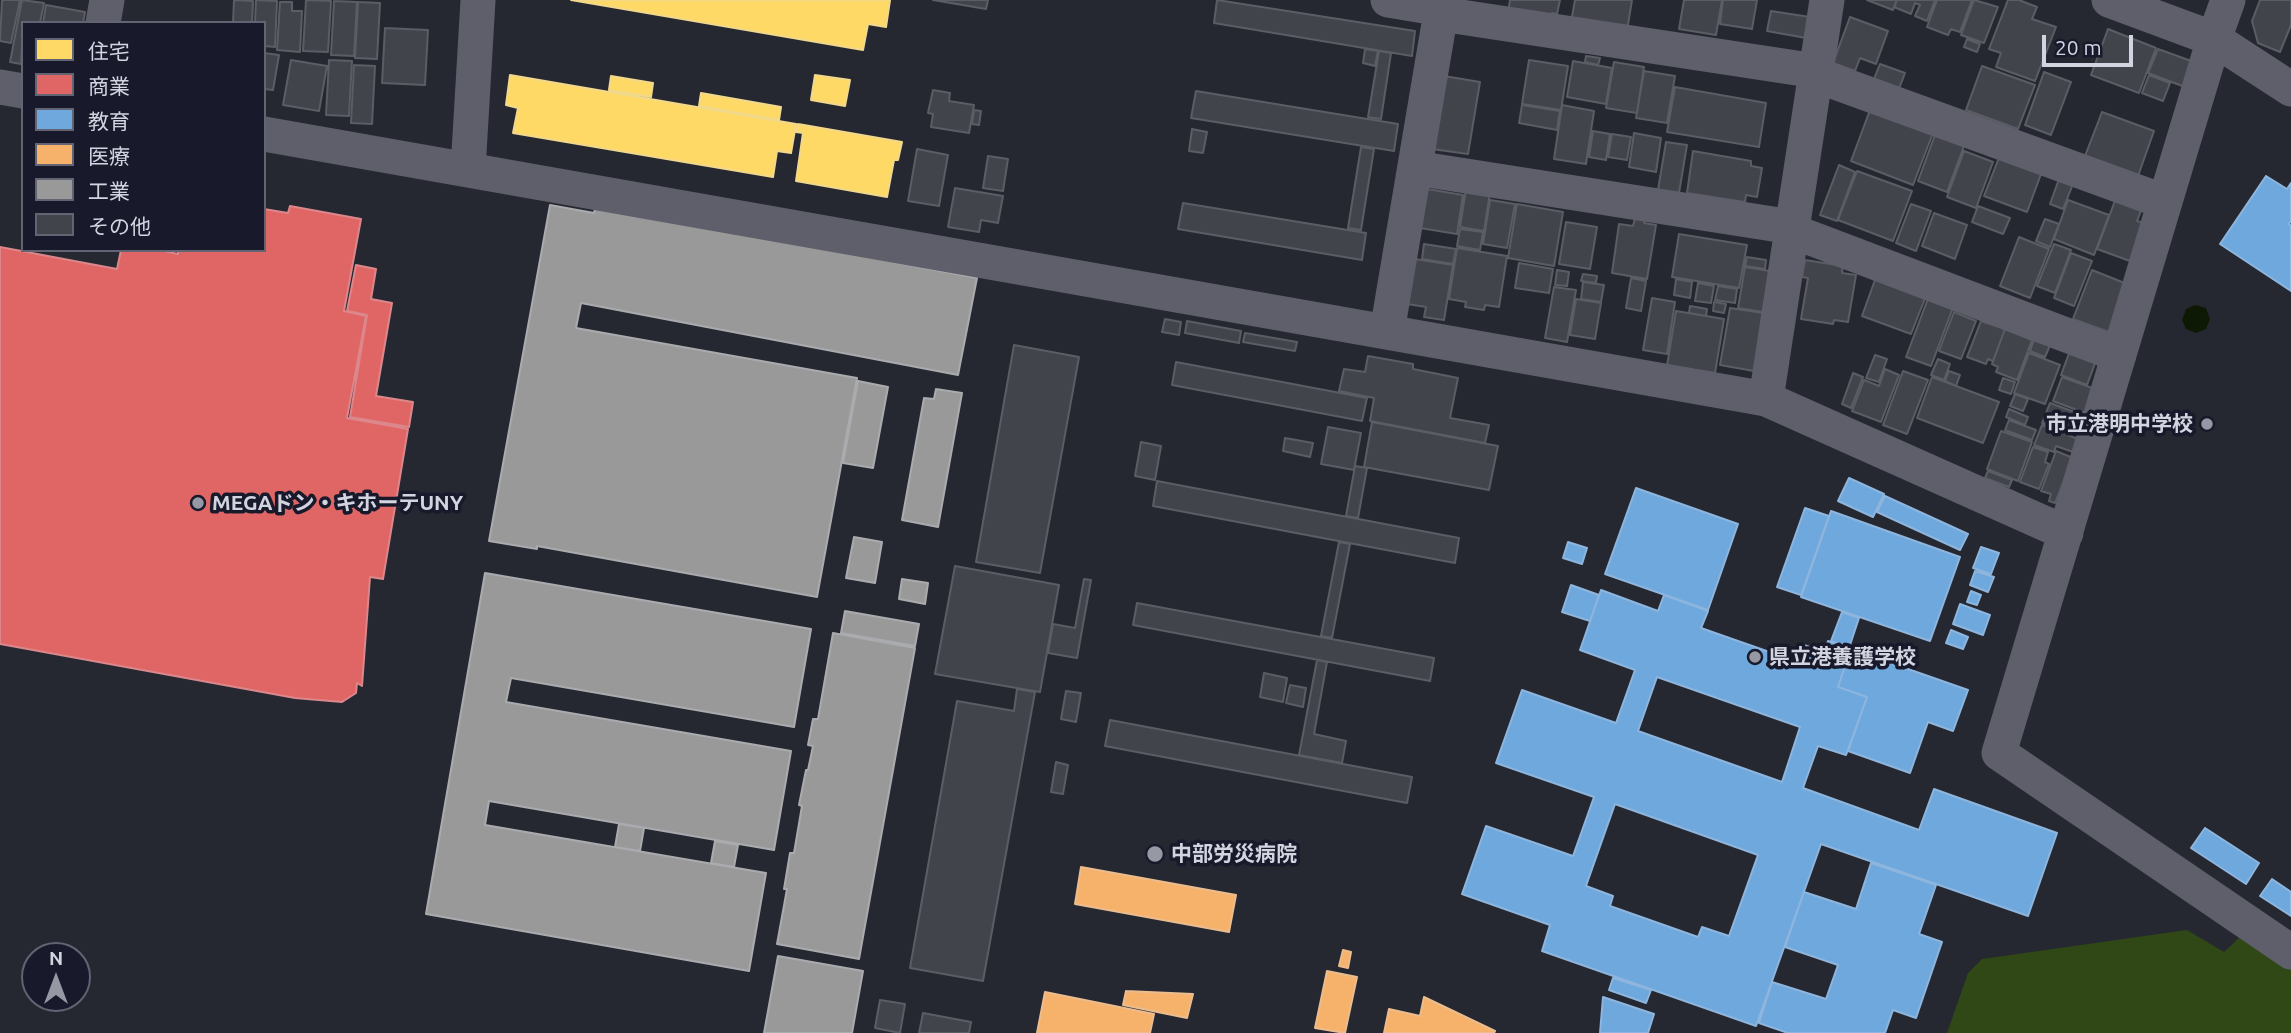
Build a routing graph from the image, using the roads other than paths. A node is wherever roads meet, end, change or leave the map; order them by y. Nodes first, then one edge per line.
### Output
1 (107, 0) edge
2 (478, 0) edge
3 (1388, 0) edge
4 (1827, 0) edge
5 (2109, 0) edge
6 (2228, 0) edge
7 (1442, 8) edge
8 (103, 21) edge
9 (2214, 39) junction
10 (1816, 73) junction
11 (0, 87) edge
12 (2291, 89) edge
13 (21, 92) edge
14 (266, 134) edge
15 (1415, 169) junction
16 (468, 170) junction
17 (2165, 202) junction
18 (1792, 229) junction
19 (1387, 332) junction
20 (2119, 355) junction
21 (1766, 399) junction
22 (2066, 533) junction
23 (2291, 951) edge

1 - 8 street
2 - 16 street
3 - 7 street
4 - 10 street
5 - 9 street
6 - 9 street
7 - 10 street
7 - 15 street
9 - 12 street
9 - 17 street
10 - 17 street
10 - 18 street
11 - 13 street
14 - 16 street
15 - 18 street
15 - 19 street
16 - 19 street
17 - 20 street
18 - 20 street
18 - 21 street
19 - 21 street
20 - 22 street
21 - 22 street
22 - 23 street

